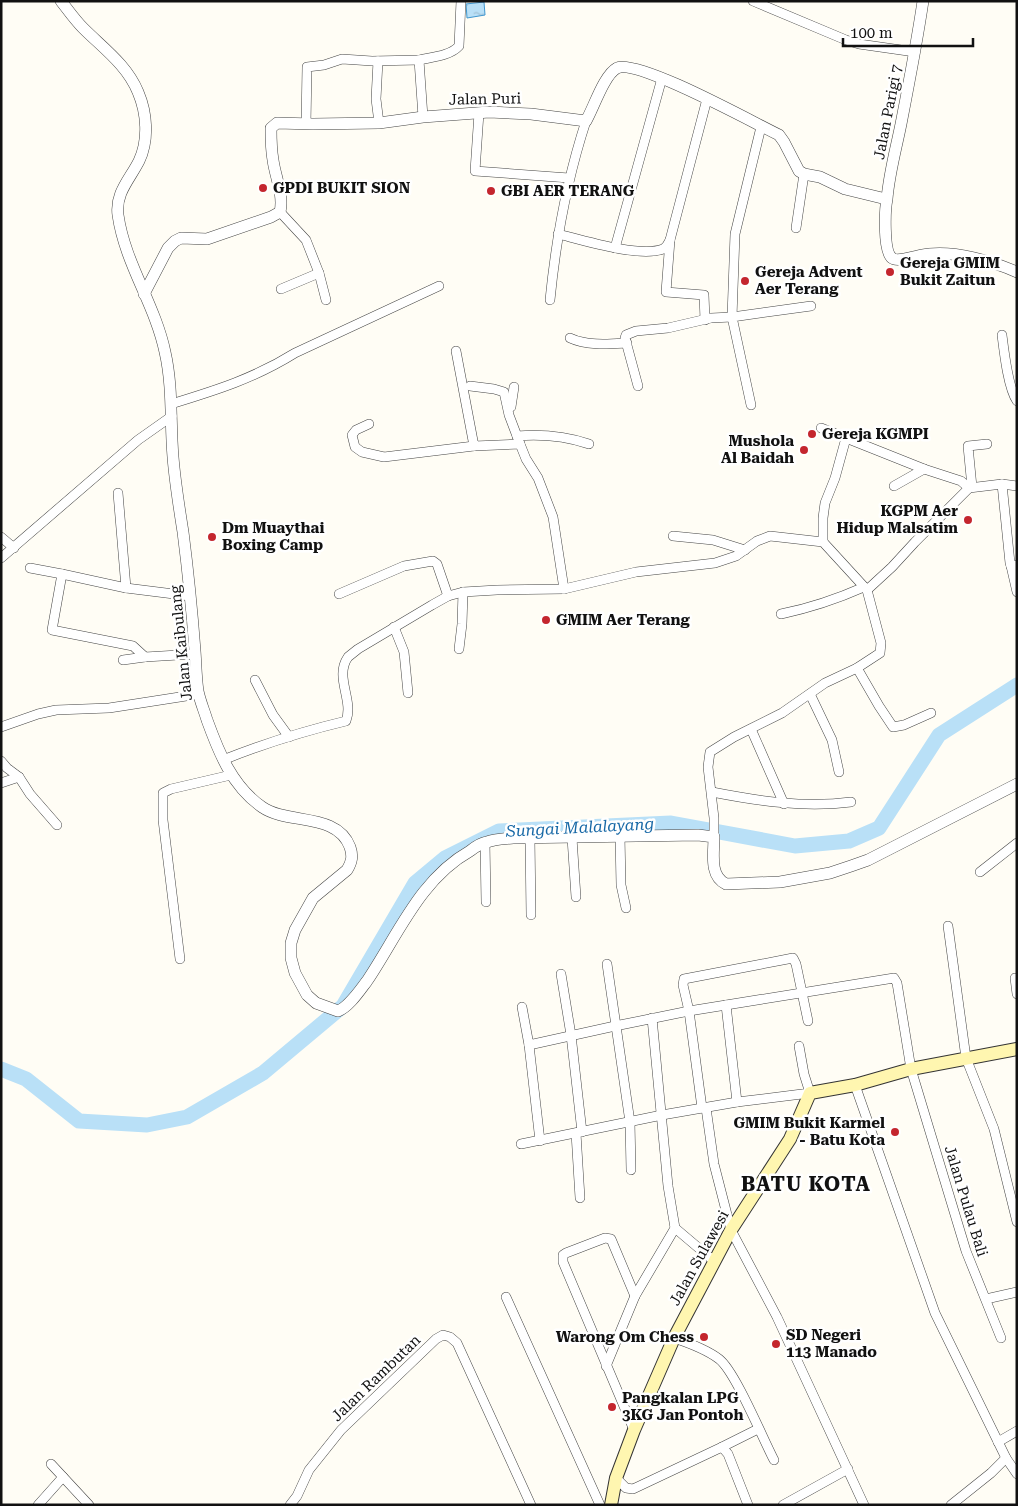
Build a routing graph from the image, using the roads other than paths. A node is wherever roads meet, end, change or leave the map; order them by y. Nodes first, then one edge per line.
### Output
1 (61, 1) edge
2 (460, 1) edge
3 (753, 1) edge
4 (780, 1) edge
5 (923, 1) edge
6 (776, 11) junction
7 (915, 52) junction
8 (419, 60) junction
9 (378, 61) junction
10 (662, 78) junction
11 (707, 99) junction
12 (478, 113) junction
13 (423, 117) junction
14 (586, 121) junction
15 (379, 122) junction
16 (306, 124) junction
17 (761, 127) junction
18 (804, 174) junction
19 (569, 178) junction
20 (886, 199) junction
21 (280, 212) junction
22 (796, 228) dead end
23 (558, 234) junction
24 (670, 240) junction
25 (615, 248) junction
26 (1017, 272) edge
27 (319, 273) junction
28 (439, 286) dead end
29 (281, 289) dead end
30 (144, 294) junction
31 (326, 300) dead end
32 (550, 300) dead end
33 (811, 306) dead end
34 (732, 316) junction
35 (705, 320) junction
36 (1002, 335) dead end
37 (570, 338) dead end
38 (627, 343) junction
39 (456, 351) dead end
40 (470, 386) dead end
41 (638, 386) dead end
42 (514, 387) dead end
43 (1017, 401) edge
44 (172, 404) junction
45 (751, 406) dead end
46 (509, 415) junction
47 (172, 416) junction
48 (369, 424) dead end
49 (821, 428) dead end
50 (846, 438) junction
51 (518, 440) junction
52 (589, 444) dead end
53 (987, 444) dead end
54 (474, 446) junction
55 (924, 469) junction
56 (1002, 484) junction
57 (894, 486) dead end
58 (1017, 486) edge
59 (971, 488) junction
60 (118, 493) dead end
61 (673, 536) dead end
62 (1, 537) edge
63 (823, 542) junction
64 (14, 548) junction
65 (745, 550) junction
66 (1, 558) edge
67 (1014, 565) edge
68 (30, 568) dead end
69 (62, 574) junction
70 (126, 588) junction
71 (564, 589) junction
72 (865, 589) junction
73 (464, 592) junction
74 (1017, 592) edge
75 (339, 594) dead end
76 (190, 596) junction
77 (448, 596) junction
78 (781, 614) dead end
79 (394, 627) junction
80 (459, 649) dead end
81 (195, 654) junction
82 (145, 657) junction
83 (123, 660) dead end
84 (857, 668) junction
85 (256, 680) dead end
86 (199, 694) junction
87 (408, 694) dead end
88 (810, 694) junction
89 (932, 713) dead end
90 (1, 727) edge
91 (751, 729) junction
92 (288, 737) junction
93 (1, 760) edge
94 (223, 760) junction
95 (839, 772) dead end
96 (231, 775) junction
97 (19, 777) junction
98 (1, 783) edge
99 (1017, 784) edge
100 (712, 792) junction
101 (851, 802) dead end
102 (784, 804) junction
103 (57, 825) dead end
104 (620, 836) junction
105 (714, 836) junction
106 (530, 838) junction
107 (572, 838) junction
108 (485, 842) junction
109 (1017, 844) edge
110 (980, 872) dead end
111 (576, 897) dead end
112 (486, 902) dead end
113 (626, 908) dead end
114 (531, 915) dead end
115 (948, 926) dead end
116 (180, 960) dead end
117 (607, 964) dead end
118 (561, 974) dead end
119 (1015, 978) dead end
120 (802, 992) junction
121 (1017, 994) edge
122 (726, 1005) junction
123 (522, 1007) dead end
124 (689, 1011) junction
125 (652, 1018) junction
126 (808, 1021) dead end
127 (615, 1026) junction
128 (571, 1035) junction
129 (529, 1046) junction
130 (799, 1046) dead end
131 (1017, 1049) edge
132 (966, 1058) junction
133 (911, 1069) junction
134 (855, 1085) junction
135 (810, 1093) junction
136 (737, 1102) junction
137 (704, 1108) junction
138 (662, 1115) junction
139 (630, 1122) junction
140 (579, 1132) junction
141 (540, 1141) junction
142 (521, 1144) dead end
143 (630, 1170) dead end
144 (580, 1198) dead end
145 (1017, 1222) edge
146 (675, 1228) junction
147 (731, 1230) junction
148 (714, 1261) junction
149 (1017, 1292) edge
150 (636, 1296) junction
151 (506, 1297) dead end
152 (986, 1299) junction
153 (674, 1338) junction
154 (1000, 1338) dead end
155 (606, 1366) junction
156 (758, 1429) junction
157 (634, 1430) junction
158 (1017, 1431) edge
159 (998, 1442) junction
160 (722, 1447) junction
161 (1006, 1458) junction
162 (774, 1460) dead end
163 (51, 1464) dead end
164 (848, 1469) junction
165 (1017, 1474) edge
166 (63, 1477) junction
167 (616, 1478) junction
168 (38, 1505) edge
169 (89, 1505) edge
170 (290, 1505) edge
171 (531, 1505) edge
172 (600, 1505) edge
173 (610, 1505) edge
174 (748, 1505) edge
175 (783, 1505) edge
176 (864, 1505) edge
177 (952, 1505) edge

1 - 30 street, Jalan Kaibulang
2 - 8 street
3 - 6 street
4 - 6 street
5 - 7 street, Jalan Parigi 7
6 - 7 street
7 - 20 street, Jalan Parigi 7
8 - 9 street
8 - 13 street
9 - 15 street
9 - 16 street
10 - 11 street
10 - 14 street
10 - 25 street
11 - 17 street
11 - 24 street
12 - 13 street, Jalan Puri
12 - 14 street, Jalan Puri
12 - 19 street
13 - 15 street, Jalan Puri
14 - 19 street
15 - 16 street, Jalan Puri
16 - 21 street, Jalan Puri
17 - 18 street
17 - 34 street
18 - 20 street
18 - 22 street
19 - 23 street
20 - 26 street, Jalan Parigi 7
21 - 27 street
21 - 30 street
23 - 25 street
23 - 32 street
24 - 25 street
24 - 35 street
27 - 29 street
27 - 31 street
28 - 44 street
30 - 44 street, Jalan Kaibulang
33 - 34 street
34 - 35 street
34 - 45 street
35 - 38 street
36 - 43 street
37 - 38 street
38 - 41 street
39 - 54 street
40 - 46 street
42 - 46 street
44 - 47 street, Jalan Kaibulang
46 - 51 street
47 - 64 street
47 - 76 street, Jalan Kaibulang
48 - 54 street
49 - 50 street
50 - 55 street
50 - 63 street
51 - 52 street
51 - 54 street
51 - 71 street
53 - 59 street
55 - 57 street
55 - 59 street
56 - 58 street
56 - 59 street
56 - 67 street
59 - 72 street
60 - 70 street
61 - 65 street
62 - 64 street
63 - 65 street
63 - 72 street
64 - 66 street
65 - 71 street
67 - 74 street
68 - 69 street
69 - 70 street
69 - 82 street
70 - 76 street
71 - 73 street
72 - 78 street
72 - 84 street
73 - 77 street
73 - 80 street
75 - 77 street
76 - 81 street, Jalan Kaibulang
77 - 79 street
79 - 87 street
79 - 92 street
81 - 82 street
81 - 86 street, Jalan Kaibulang
82 - 83 street
84 - 88 street
84 - 89 street
85 - 92 street
86 - 90 street
86 - 94 street, Jalan Kaibulang
88 - 91 street
88 - 95 street
91 - 100 street
91 - 102 street
92 - 94 street
93 - 97 street
94 - 96 street, Jalan Kaibulang
96 - 108 street, Jalan Kaibulang
96 - 116 street
97 - 98 street
97 - 103 street
99 - 105 street
100 - 102 street
100 - 105 street
101 - 102 street
104 - 105 street
104 - 107 street
104 - 113 street
106 - 107 street
106 - 108 street
106 - 114 street
107 - 111 street
108 - 112 street
109 - 110 street
115 - 132 street
117 - 127 street
118 - 128 street
119 - 121 street
120 - 122 street
120 - 124 street
120 - 126 street
120 - 133 street, Jalan Pulau Bali
122 - 124 street
122 - 136 street
123 - 129 street
124 - 125 street
124 - 137 street
125 - 127 street
125 - 138 street
127 - 128 street
127 - 139 street
128 - 129 street
128 - 140 street
129 - 141 street
130 - 135 street
131 - 132 main road
132 - 133 main road
132 - 145 street
133 - 134 main road
133 - 152 street, Jalan Pulau Bali
134 - 135 main road
134 - 159 street
135 - 136 street
135 - 147 main road, Jalan Sulawesi
136 - 137 street
137 - 138 street
137 - 147 street
138 - 139 street
138 - 146 street
139 - 140 street
139 - 143 street
140 - 141 street
140 - 144 street
141 - 142 street
146 - 148 street
146 - 150 street
147 - 148 main road, Jalan Sulawesi
147 - 164 street
148 - 153 main road, Jalan Sulawesi
149 - 152 street
150 - 155 street
150 - 155 street
151 - 172 street
152 - 154 street, Jalan Pulau Bali
153 - 156 street
153 - 157 main road, Jalan Sulawesi
155 - 157 street
156 - 160 street
156 - 162 street
157 - 167 main road, Jalan Sulawesi
158 - 159 street
159 - 161 street
160 - 167 street
160 - 174 street
161 - 165 street
161 - 177 street
163 - 166 street
164 - 175 street
164 - 176 street
166 - 168 street
166 - 169 street
167 - 173 main road, Jalan Sulawesi
170 - 171 street, Jalan Rambutan

